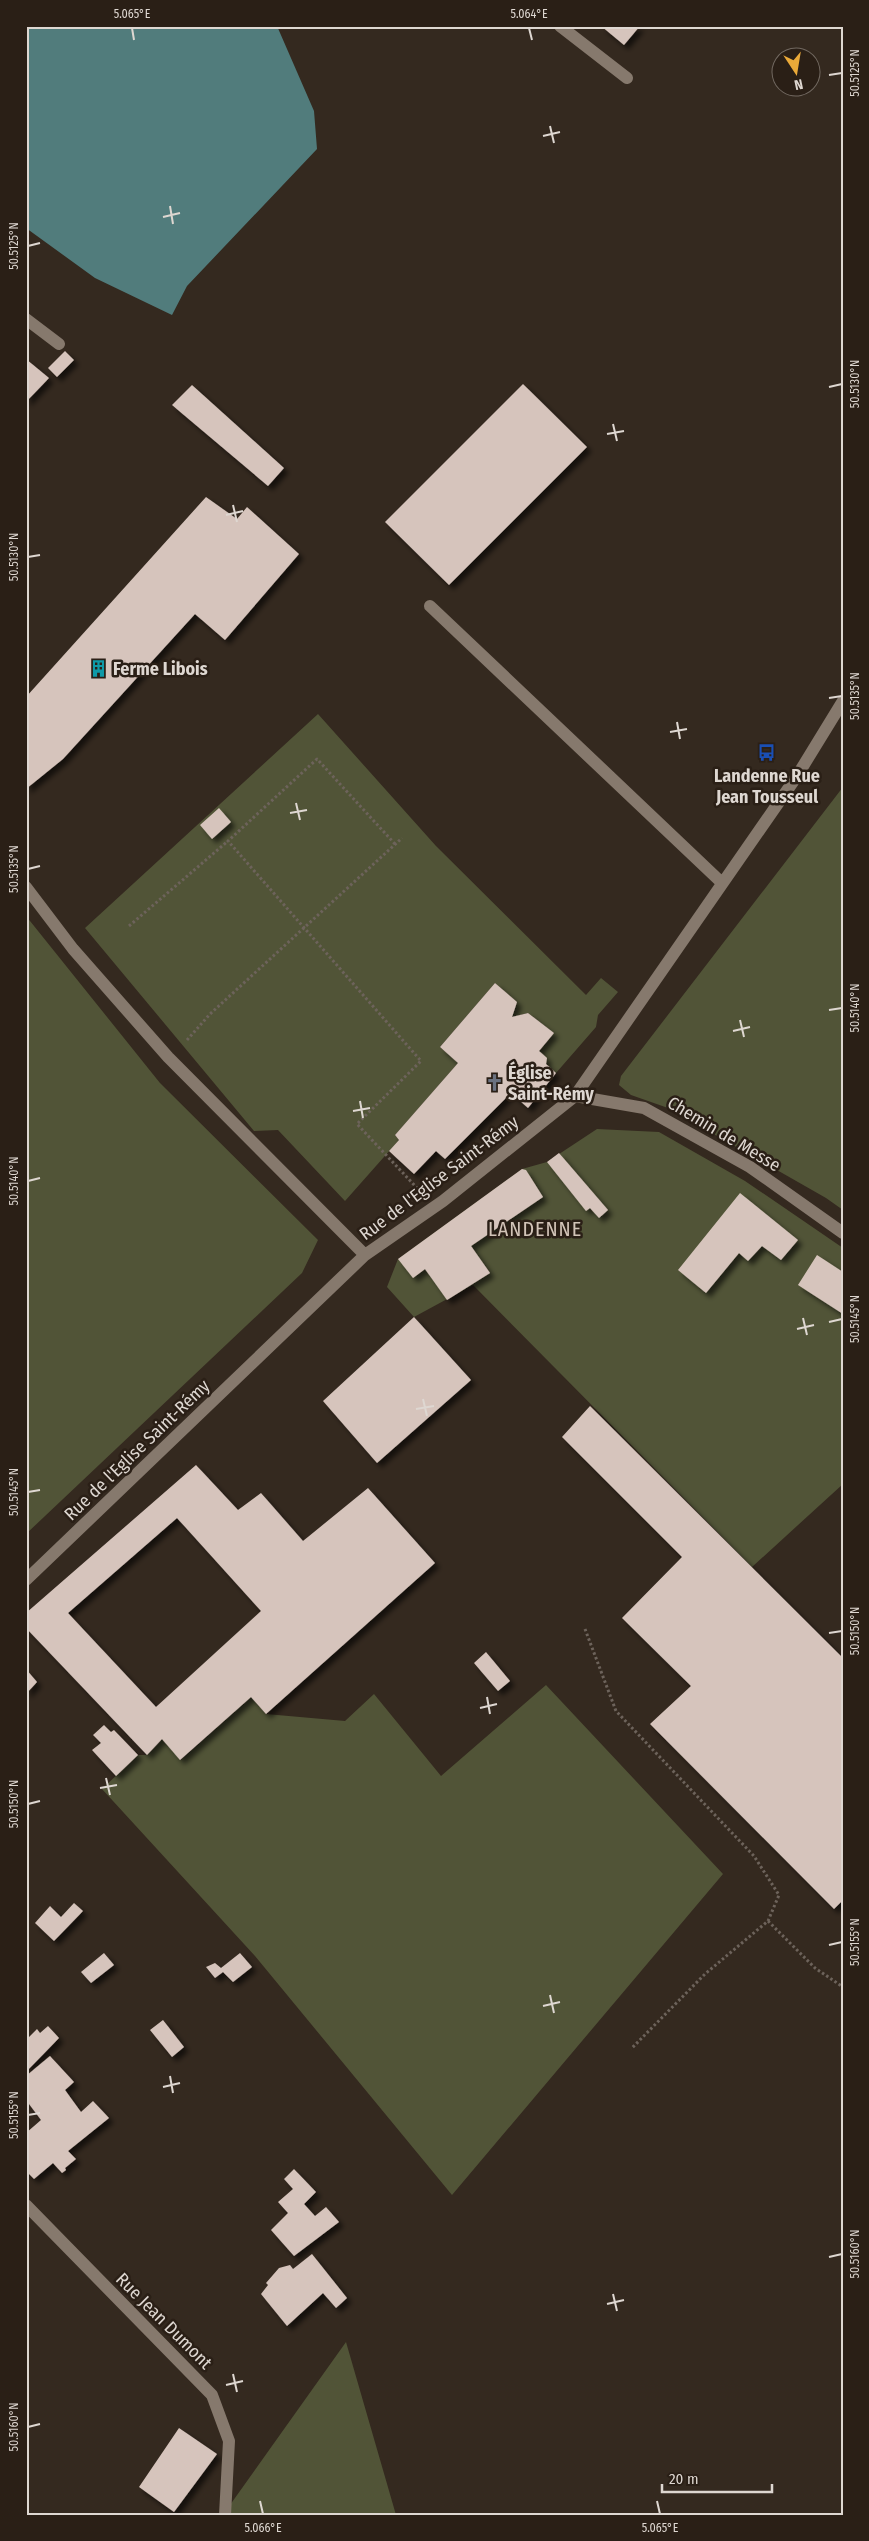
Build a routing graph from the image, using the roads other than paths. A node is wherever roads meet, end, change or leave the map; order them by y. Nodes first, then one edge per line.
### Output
1 (560, 26) edge
2 (627, 78) dead end
3 (26, 319) edge
4 (59, 344) dead end
5 (430, 606) dead end
6 (843, 701) edge
7 (721, 882) junction
8 (26, 887) edge
9 (575, 1096) junction
10 (843, 1233) edge
11 (365, 1255) junction
12 (26, 1580) edge
13 (26, 2206) edge
14 (225, 2515) edge

1 - 2 street
3 - 4 street
5 - 7 street
6 - 7 street, Rue de l'Eglise Saint-Rémy
7 - 9 street, Rue de l'Eglise Saint-Rémy
8 - 11 street
9 - 10 street, Chemin de Messe
9 - 11 street, Rue de l'Eglise Saint-Rémy
11 - 12 street, Rue de l'Eglise Saint-Rémy
13 - 14 street, Rue Jean Dumont

